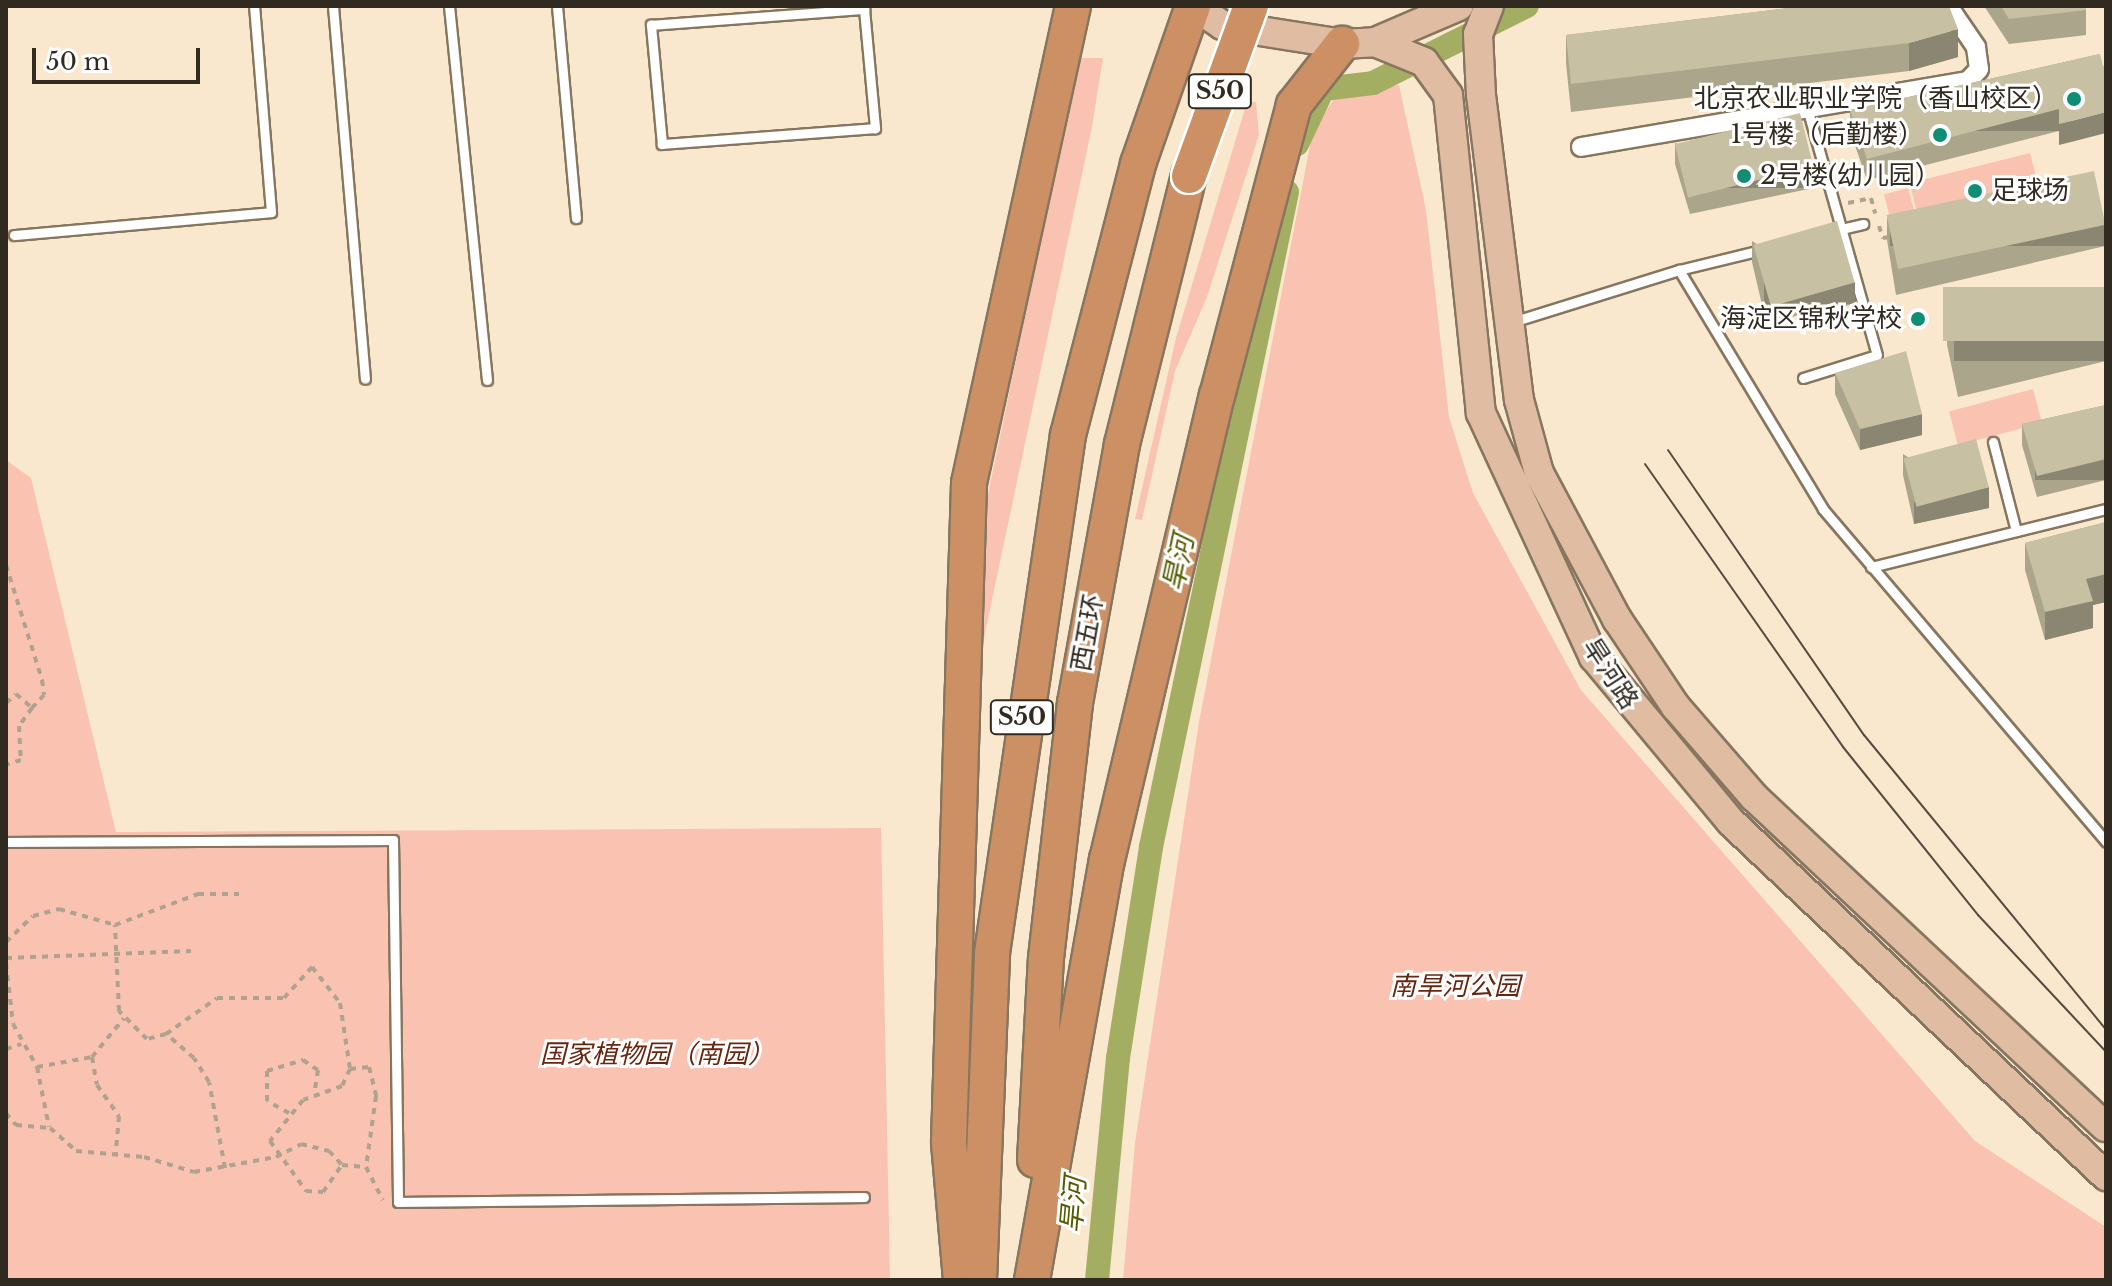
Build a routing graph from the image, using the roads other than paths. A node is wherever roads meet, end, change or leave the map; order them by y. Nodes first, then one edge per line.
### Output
1 (254, 6) edge
2 (333, 6) edge
3 (449, 6) edge
4 (557, 6) edge
5 (1073, 6) edge
6 (1194, 6) edge
7 (1251, 6) edge
8 (1459, 6) edge
9 (1489, 6) edge
10 (1948, 6) edge
11 (864, 7) edge
12 (1358, 43) junction
13 (1809, 114) junction
14 (1581, 147) dead end
15 (576, 218) dead end
16 (1863, 224) dead end
17 (14, 235) dead end
18 (1817, 235) edge
19 (1786, 243) edge
20 (1679, 270) junction
21 (1505, 324) junction
22 (1803, 378) dead end
23 (365, 379) dead end
24 (487, 380) dead end
25 (1993, 442) dead end
26 (2106, 509) edge
27 (2016, 531) junction
28 (1871, 567) junction
29 (6, 842) edge
30 (2106, 842) edge
31 (2106, 1127) edge
32 (2106, 1176) edge
33 (864, 1197) dead end
34 (961, 1280) edge
35 (979, 1280) edge
36 (1030, 1280) edge

1 - 17 lane
2 - 23 lane
3 - 24 lane
4 - 15 lane
5 - 34 highway
6 - 12 main road, 旱河路
6 - 35 highway, 西五环 / S50
7 - 36 highway, 西五环 / S50, bridge
8 - 12 main road
9 - 21 main road, 旱河路
10 - 13 street
11 - 11 lane
12 - 32 main road, 旱河路
12 - 36 highway
13 - 14 street
13 - 22 lane
16 - 18 lane
19 - 20 lane
20 - 21 lane
20 - 28 lane
21 - 31 main road, 旱河路
25 - 27 lane
26 - 27 lane
27 - 28 lane
28 - 30 lane
29 - 33 lane

